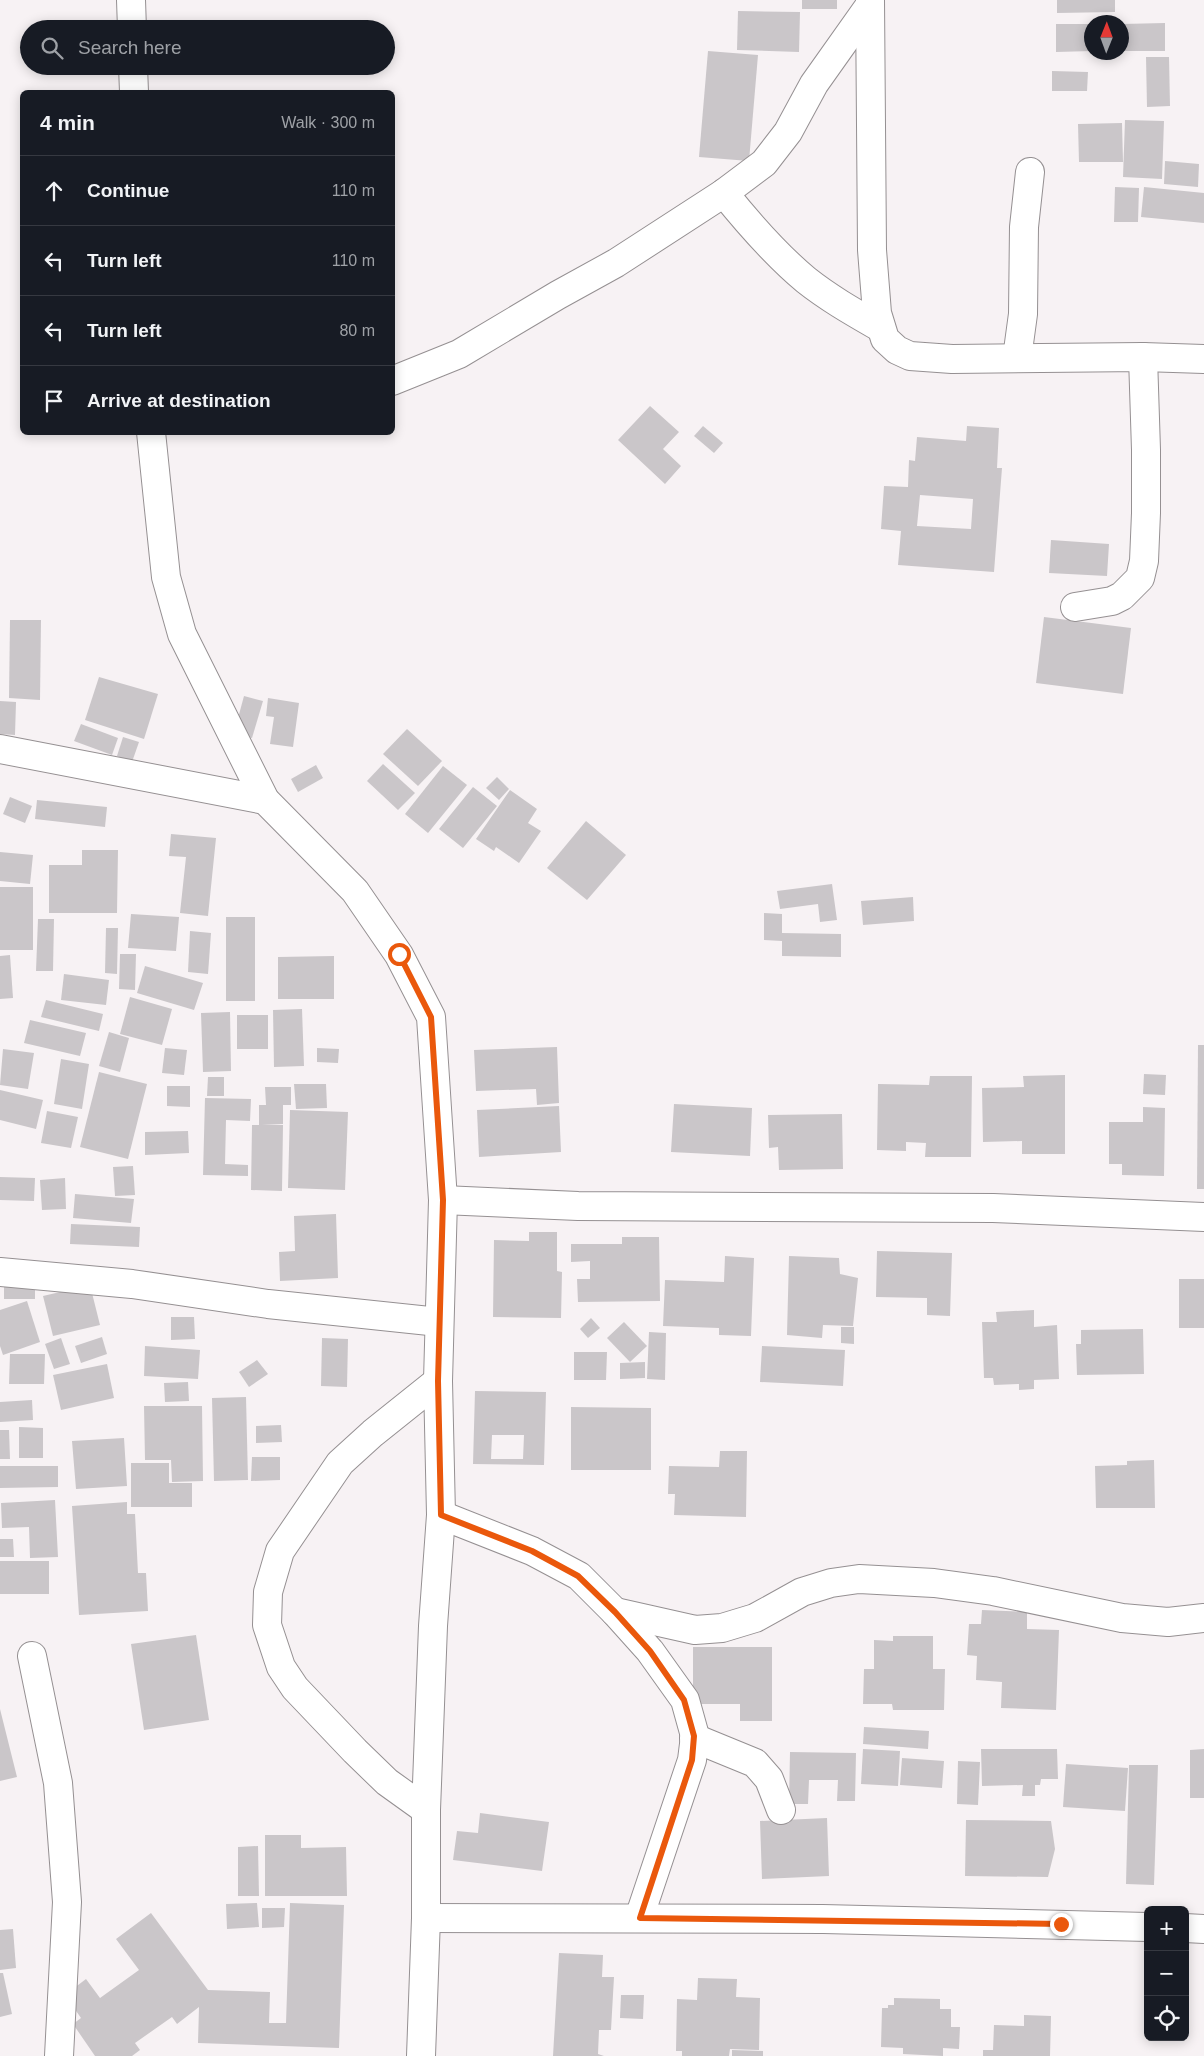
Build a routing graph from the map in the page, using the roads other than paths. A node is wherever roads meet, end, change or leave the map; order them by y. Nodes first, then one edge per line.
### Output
1 (131, 0) edge
2 (870, 2) edge
3 (132, 20) edge
4 (134, 75) edge
5 (134, 90) edge
6 (1030, 172) dead end
7 (724, 193) junction
8 (881, 328) junction
9 (1143, 357) junction
10 (1017, 358) junction
11 (1204, 359) edge
12 (395, 380) edge
13 (152, 435) edge
14 (1076, 607) dead end
15 (0, 749) edge
16 (265, 800) junction
17 (443, 1200) junction
18 (1204, 1217) edge
19 (0, 1272) edge
20 (439, 1322) junction
21 (438, 1381) junction
22 (441, 1515) junction
23 (615, 1612) junction
24 (1204, 1618) edge
25 (32, 1656) dead end
26 (694, 1738) junction
27 (426, 1810) junction
28 (781, 1810) dead end
29 (426, 1918) junction
30 (640, 1918) junction
31 (1144, 1927) edge
32 (1189, 1928) edge
33 (1204, 1929) edge
34 (59, 2056) edge
35 (421, 2056) edge

1 - 3 street
2 - 7 street
2 - 8 street
4 - 5 street
6 - 10 street
7 - 8 street
7 - 12 street
8 - 10 street
9 - 10 street
9 - 11 street
9 - 14 street
13 - 16 street
15 - 16 street
16 - 17 street
17 - 18 street
17 - 20 street
19 - 20 street
20 - 21 street
21 - 22 street
21 - 27 street
22 - 23 street
22 - 27 street
23 - 24 street
23 - 26 street
25 - 34 street
26 - 28 street
26 - 30 street
27 - 29 street
29 - 30 street
29 - 35 street
30 - 31 street
32 - 33 street

